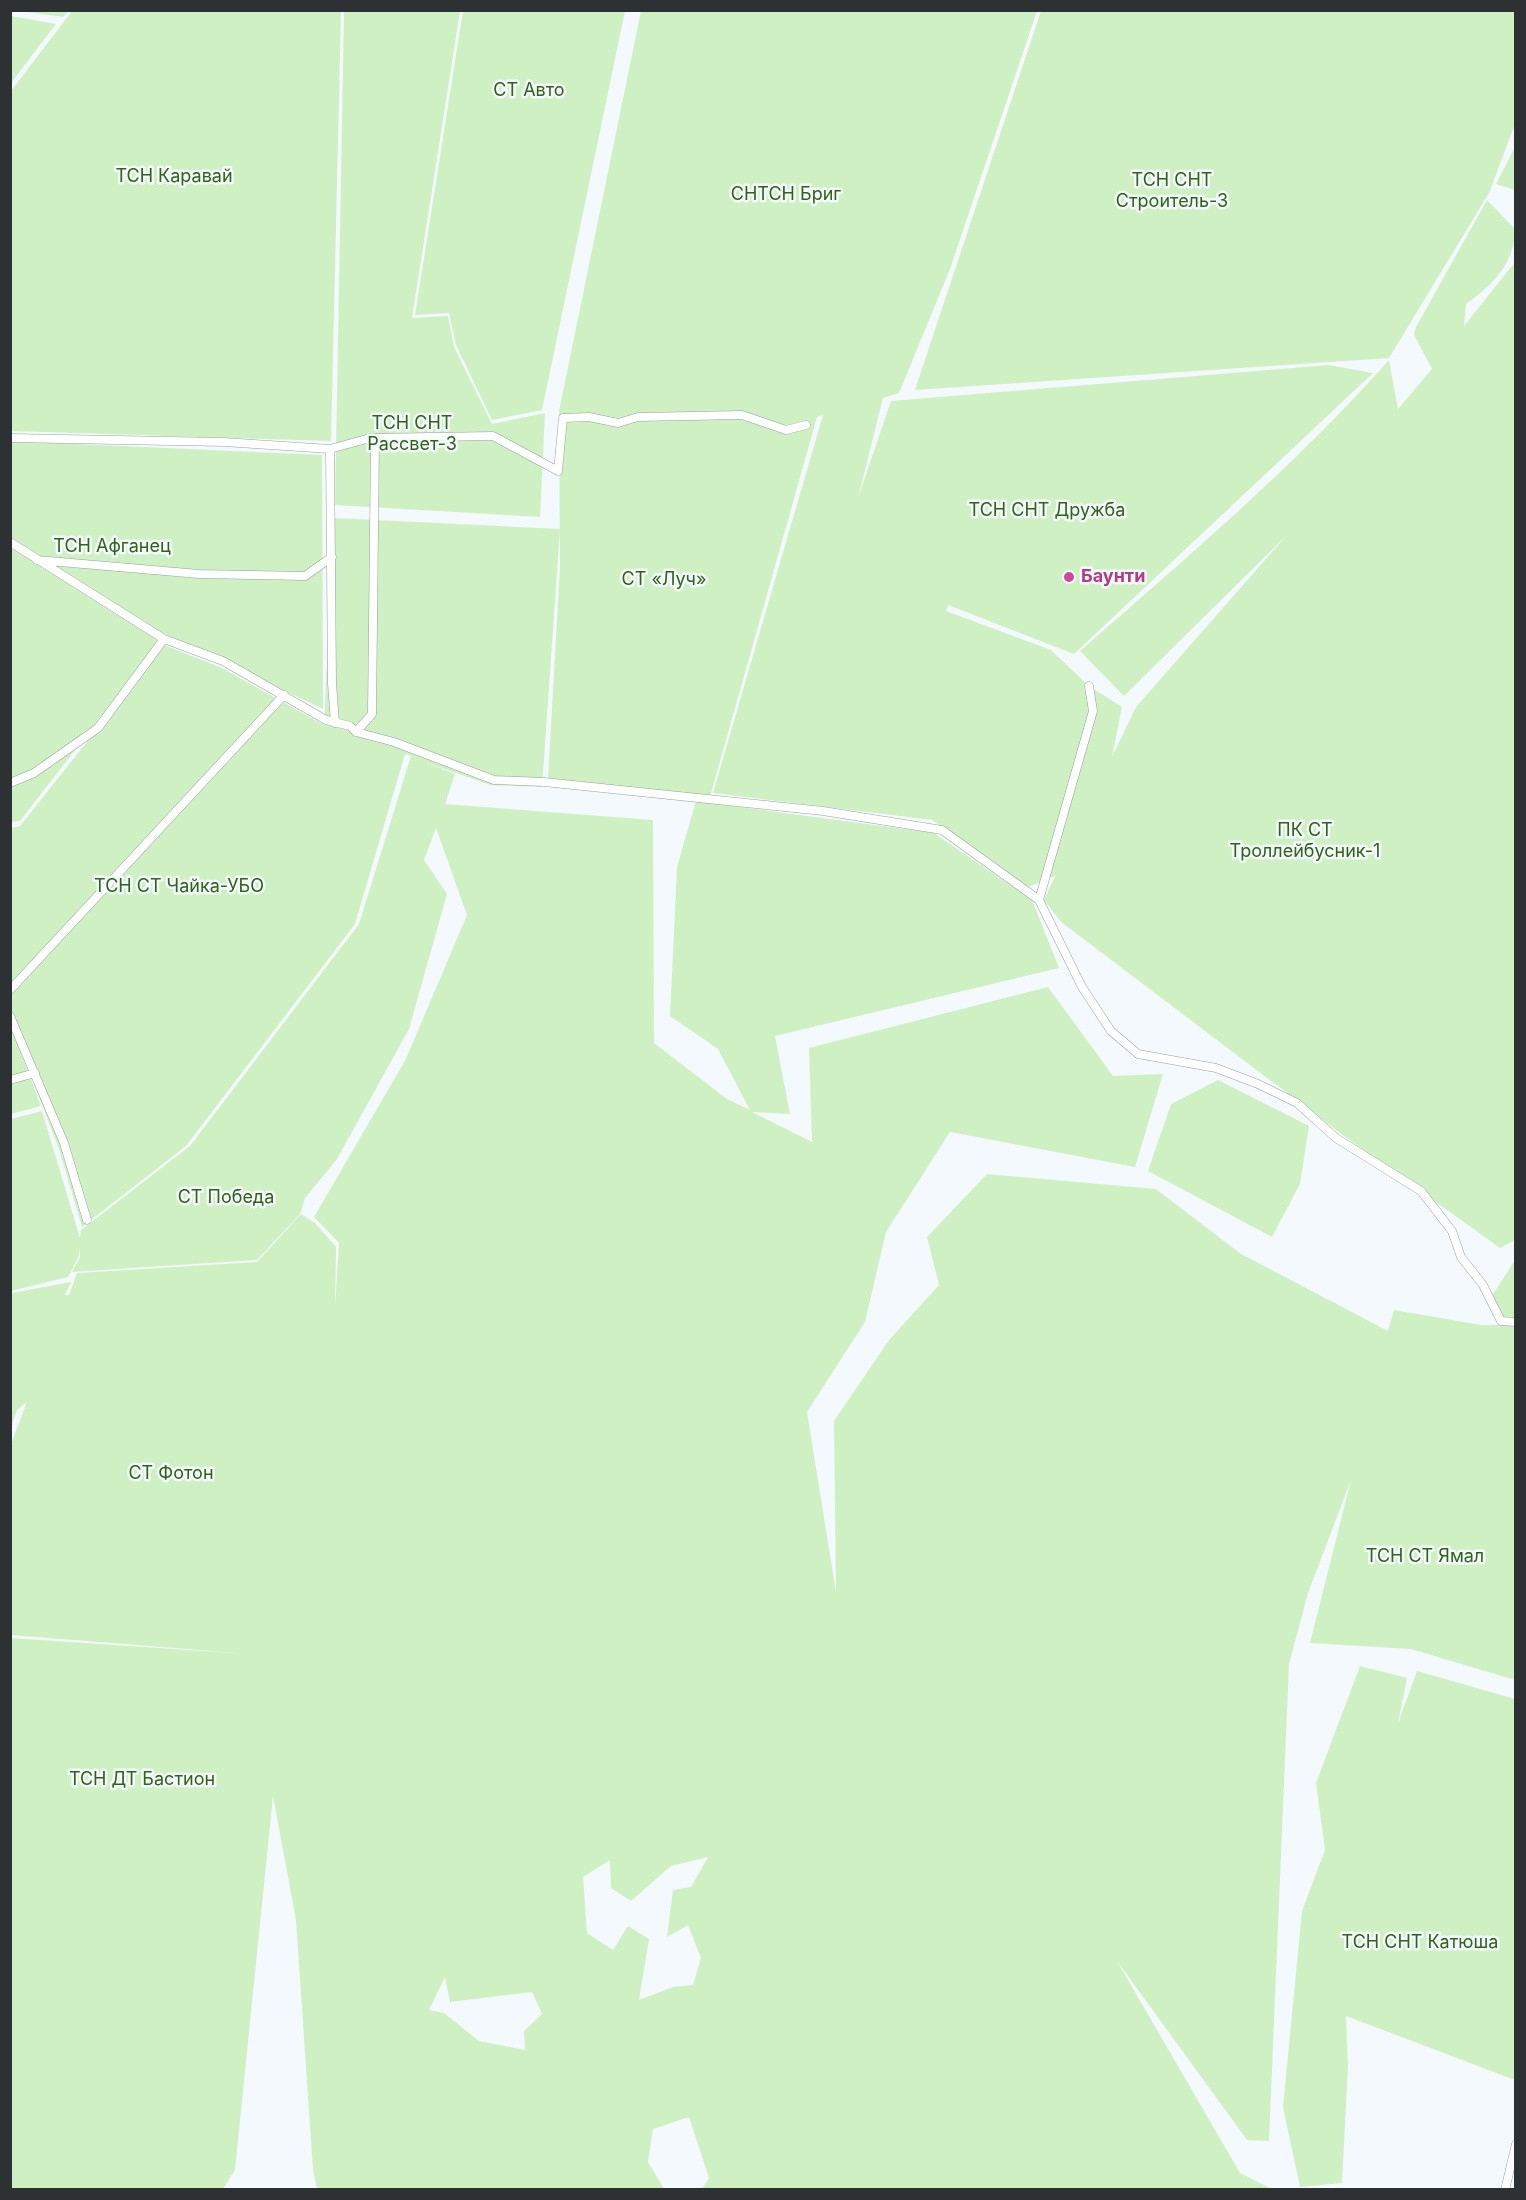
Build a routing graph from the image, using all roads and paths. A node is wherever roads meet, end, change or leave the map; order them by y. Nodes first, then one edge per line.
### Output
1 (806, 425) dead end
2 (10, 438) edge
3 (375, 440) junction
4 (330, 449) junction
5 (10, 542) edge
6 (332, 557) junction
7 (35, 560) junction
8 (164, 639) junction
9 (1089, 686) dead end
10 (284, 695) junction
11 (335, 723) junction
12 (356, 732) junction
13 (10, 783) edge
14 (1039, 900) junction
15 (10, 990) edge
16 (10, 1016) edge
17 (35, 1073) junction
18 (10, 1080) edge
19 (87, 1220) dead end
20 (1515, 1322) edge
21 (1515, 2144) edge
22 (1505, 2190) edge

1 - 3 street
2 - 4 street
3 - 4 street
3 - 12 street
4 - 6 street
5 - 7 street
6 - 7 street
6 - 11 street
7 - 8 street
8 - 10 street
8 - 13 street
9 - 14 street
10 - 11 street
10 - 15 street
11 - 12 street
12 - 14 street
14 - 20 street
16 - 17 street
17 - 18 street
17 - 19 street
21 - 22 street

